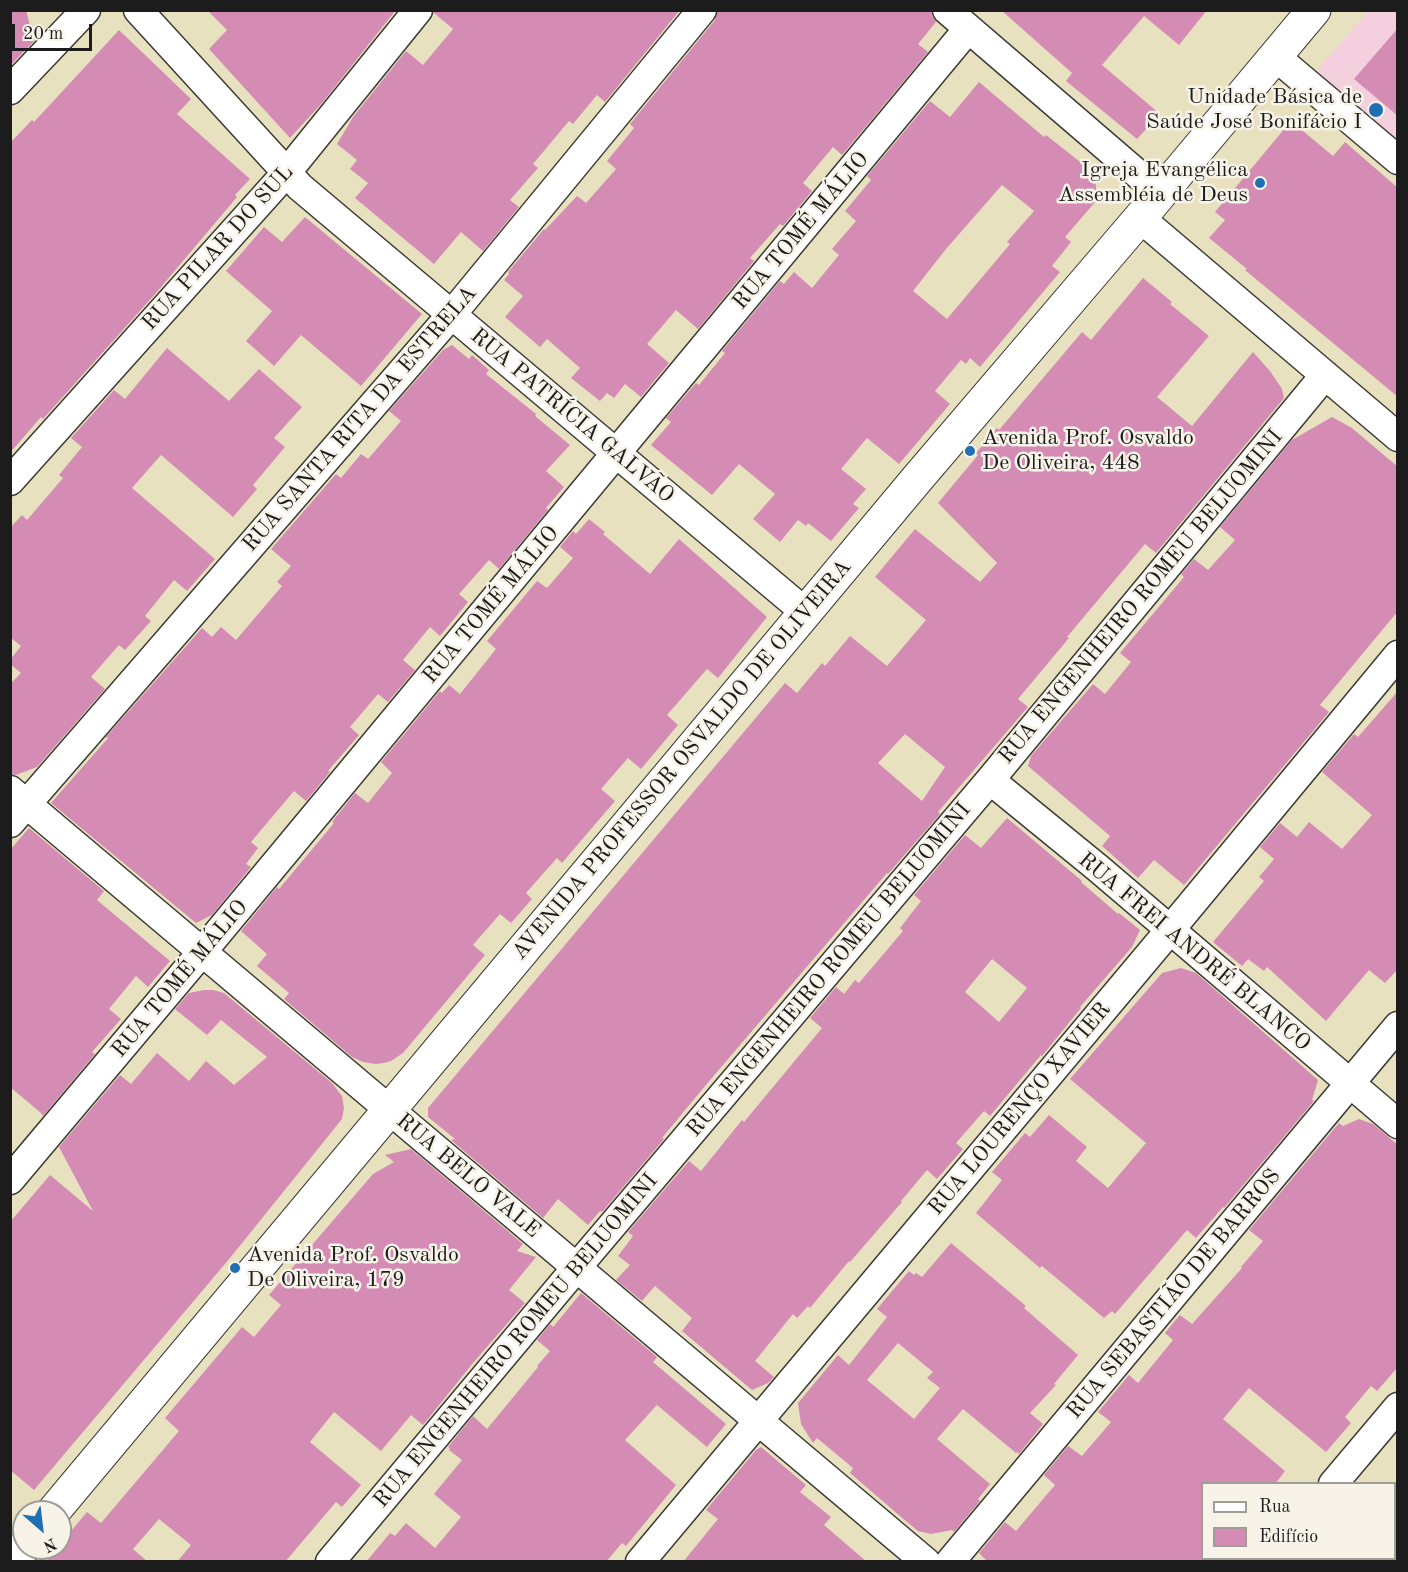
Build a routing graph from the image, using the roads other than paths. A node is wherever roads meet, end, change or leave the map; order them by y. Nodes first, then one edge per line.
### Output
1 (86, 10) edge
2 (138, 10) edge
3 (418, 10) edge
4 (702, 10) edge
5 (947, 10) edge
6 (1312, 11) edge
7 (968, 29) junction
8 (1276, 57) junction
9 (10, 90) edge
10 (1398, 160) edge
11 (286, 172) junction
12 (1161, 194) junction
13 (1140, 218) junction
14 (452, 314) junction
15 (1325, 375) junction
16 (1398, 437) edge
17 (617, 454) junction
18 (10, 481) edge
19 (805, 612) junction
20 (1398, 655) edge
21 (990, 780) junction
22 (16, 806) edge
23 (1170, 930) junction
24 (202, 952) junction
25 (1398, 1026) edge
26 (1350, 1084) junction
27 (389, 1110) junction
28 (1398, 1124) edge
29 (10, 1179) edge
30 (577, 1267) junction
31 (1398, 1407) edge
32 (758, 1420) junction
33 (1335, 1482) edge
34 (63, 1500) edge
35 (330, 1562) edge
36 (640, 1562) edge
37 (927, 1562) edge
38 (950, 1562) edge

1 - 9 street
2 - 11 street, RUA PATRÍCIA GALVÃO
3 - 11 street, RUA PILAR DO SUL
4 - 14 street, RUA SANTA RITA DA ESTRELA
5 - 7 street
6 - 8 street, AVENIDA PROFESSOR OSVALDO DE OLIVEIRA
7 - 12 street
7 - 17 street, RUA TOMÉ MÁLIO
8 - 10 street
8 - 12 street, AVENIDA PROFESSOR OSVALDO DE OLIVEIRA
11 - 14 street, RUA PATRÍCIA GALVÃO
11 - 18 street, RUA PILAR DO SUL
12 - 13 street, AVENIDA PROFESSOR OSVALDO DE OLIVEIRA
13 - 15 street
13 - 19 street, AVENIDA PROFESSOR OSVALDO DE OLIVEIRA
14 - 17 street, RUA PATRÍCIA GALVÃO
14 - 22 street, RUA SANTA RITA DA ESTRELA
15 - 16 street
15 - 21 street, RUA ENGENHEIRO ROMEU BELUOMINI
17 - 19 street, RUA PATRÍCIA GALVÃO
17 - 24 street, RUA TOMÉ MÁLIO
19 - 27 street, AVENIDA PROFESSOR OSVALDO DE OLIVEIRA
20 - 23 street, RUA LOURENÇO XAVIER
21 - 23 street, RUA FREI ANDRÉ BLANCO
21 - 30 street, RUA ENGENHEIRO ROMEU BELUOMINI
22 - 24 street, RUA BELO VALE
23 - 26 street, RUA FREI ANDRÉ BLANCO
23 - 32 street, RUA LOURENÇO XAVIER
24 - 27 street, RUA BELO VALE
24 - 29 street, RUA TOMÉ MÁLIO
25 - 26 street, RUA SEBASTIÃO DE BARROS
26 - 28 street, RUA FREI ANDRÉ BLANCO
26 - 38 street, RUA SEBASTIÃO DE BARROS
27 - 30 street, RUA BELO VALE
27 - 34 street, AVENIDA PROFESSOR OSVALDO DE OLIVEIRA
30 - 32 street, RUA BELO VALE
30 - 35 street, RUA ENGENHEIRO ROMEU BELUOMINI
31 - 33 street
32 - 36 street, RUA LOURENÇO XAVIER
32 - 37 street, RUA BELO VALE

